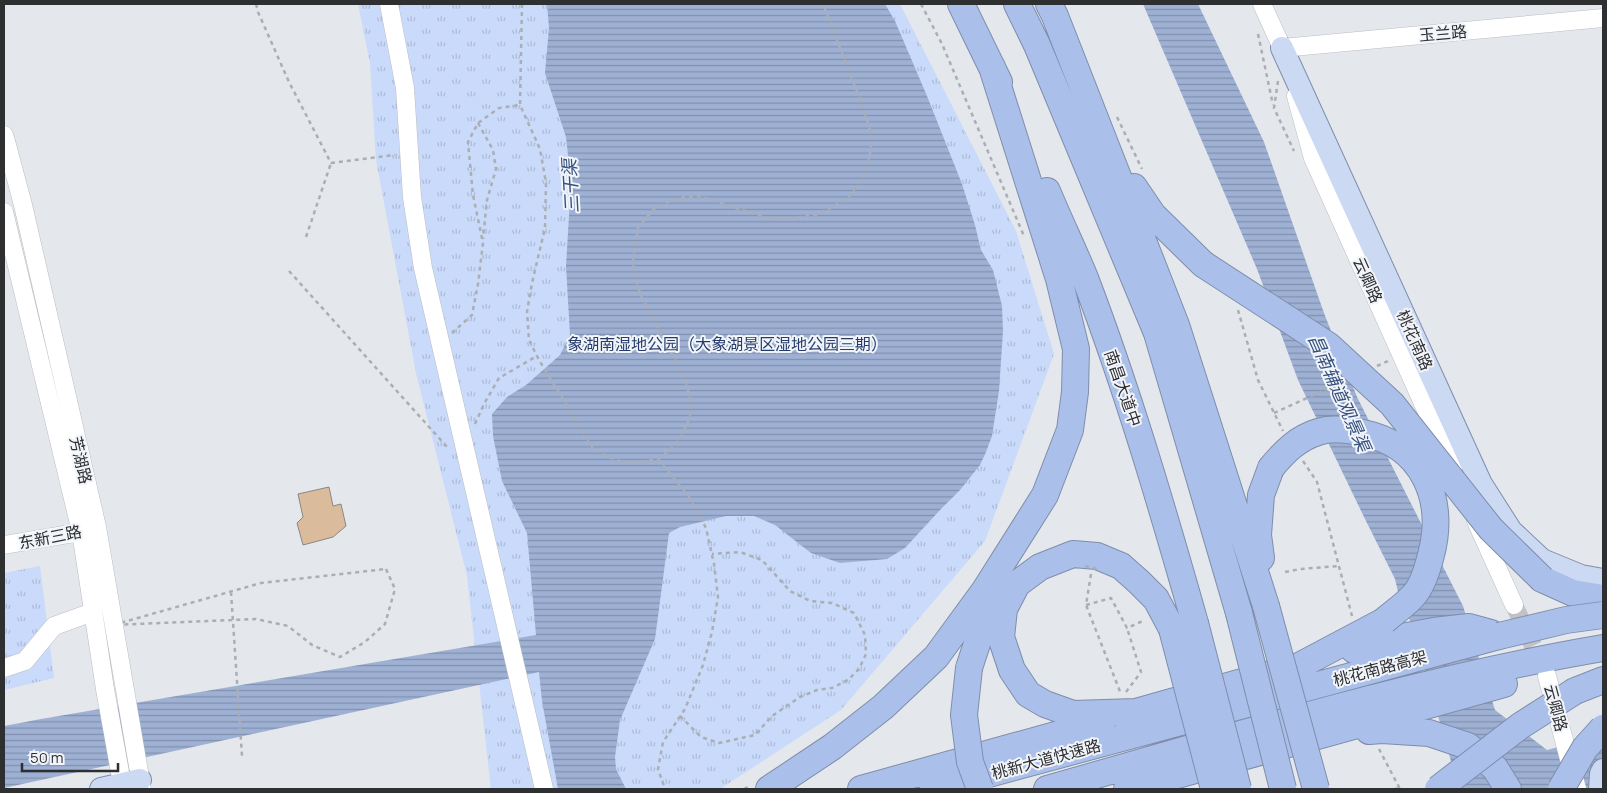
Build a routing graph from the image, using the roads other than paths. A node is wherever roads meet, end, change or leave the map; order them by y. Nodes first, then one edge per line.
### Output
1 (389, 4) edge
2 (961, 4) edge
3 (1017, 4) edge
4 (1262, 4) edge
5 (1052, 10) edge
6 (1603, 18) edge
7 (1282, 48) junction
8 (992, 67) junction
9 (4, 135) edge
10 (4, 212) edge
11 (1045, 495) junction
12 (89, 530) junction
13 (4, 545) edge
14 (1603, 580) edge
15 (1603, 598) edge
16 (1514, 605) tunnel mouth
17 (1266, 606) junction
18 (93, 612) junction
19 (1603, 615) edge
20 (1183, 626) junction
21 (1394, 640) junction
22 (1603, 648) edge
23 (4, 668) edge
24 (1547, 676) tunnel mouth
25 (1603, 680) edge
26 (1417, 698) junction
27 (1136, 712) junction
28 (1160, 728) joint
29 (1603, 728) edge
30 (1282, 745) junction
31 (1165, 755) joint
32 (1603, 770) edge
33 (127, 781) edge
34 (761, 787) edge
35 (544, 789) edge
36 (861, 789) edge
37 (933, 789) edge
38 (980, 789) edge
39 (1047, 789) edge
40 (1127, 789) edge
41 (1214, 789) edge
42 (1238, 789) edge
43 (1283, 789) edge
44 (1316, 789) edge
45 (1438, 789) edge
46 (1508, 789) edge
47 (1561, 789) edge
48 (1577, 789) edge
49 (1600, 789) edge

1 - 35 street
2 - 8 highway, 南昌大道中
3 - 43 highway, bridge
4 - 7 street, 云卿路
5 - 15 highway, bridge
5 - 17 highway
6 - 7 street, 玉兰路
7 - 14 main road, 桃花南路
7 - 16 street, 云卿路
8 - 11 highway
8 - 20 highway, 南昌大道中
9 - 12 street, 芳湖路
10 - 12 street, 芳湖路
11 - 34 highway
11 - 38 highway, bridge
12 - 13 street, 东新三路
12 - 18 street, 芳湖路
12 - 33 street, 芳湖路
17 - 21 highway, bridge
17 - 44 highway, bridge
18 - 23 street
18 - 33 street, 芳湖路
19 - 21 highway, 桃花南路高架, bridge
20 - 27 highway
20 - 41 highway, bridge
20 - 42 highway, 南昌大道中, bridge
21 - 27 highway
21 - 28 highway, 桃花南路高架
22 - 26 highway, 桃花南路高架
24 - 48 street, 云卿路
25 - 45 highway, bridge
26 - 30 highway
26 - 31 highway, 桃花南路高架
27 - 36 highway
28 - 37 highway, 桃新大道快速路
29 - 47 highway, bridge
30 - 40 highway
30 - 46 highway
31 - 39 highway, 桃新大道快速路
32 - 49 main road

